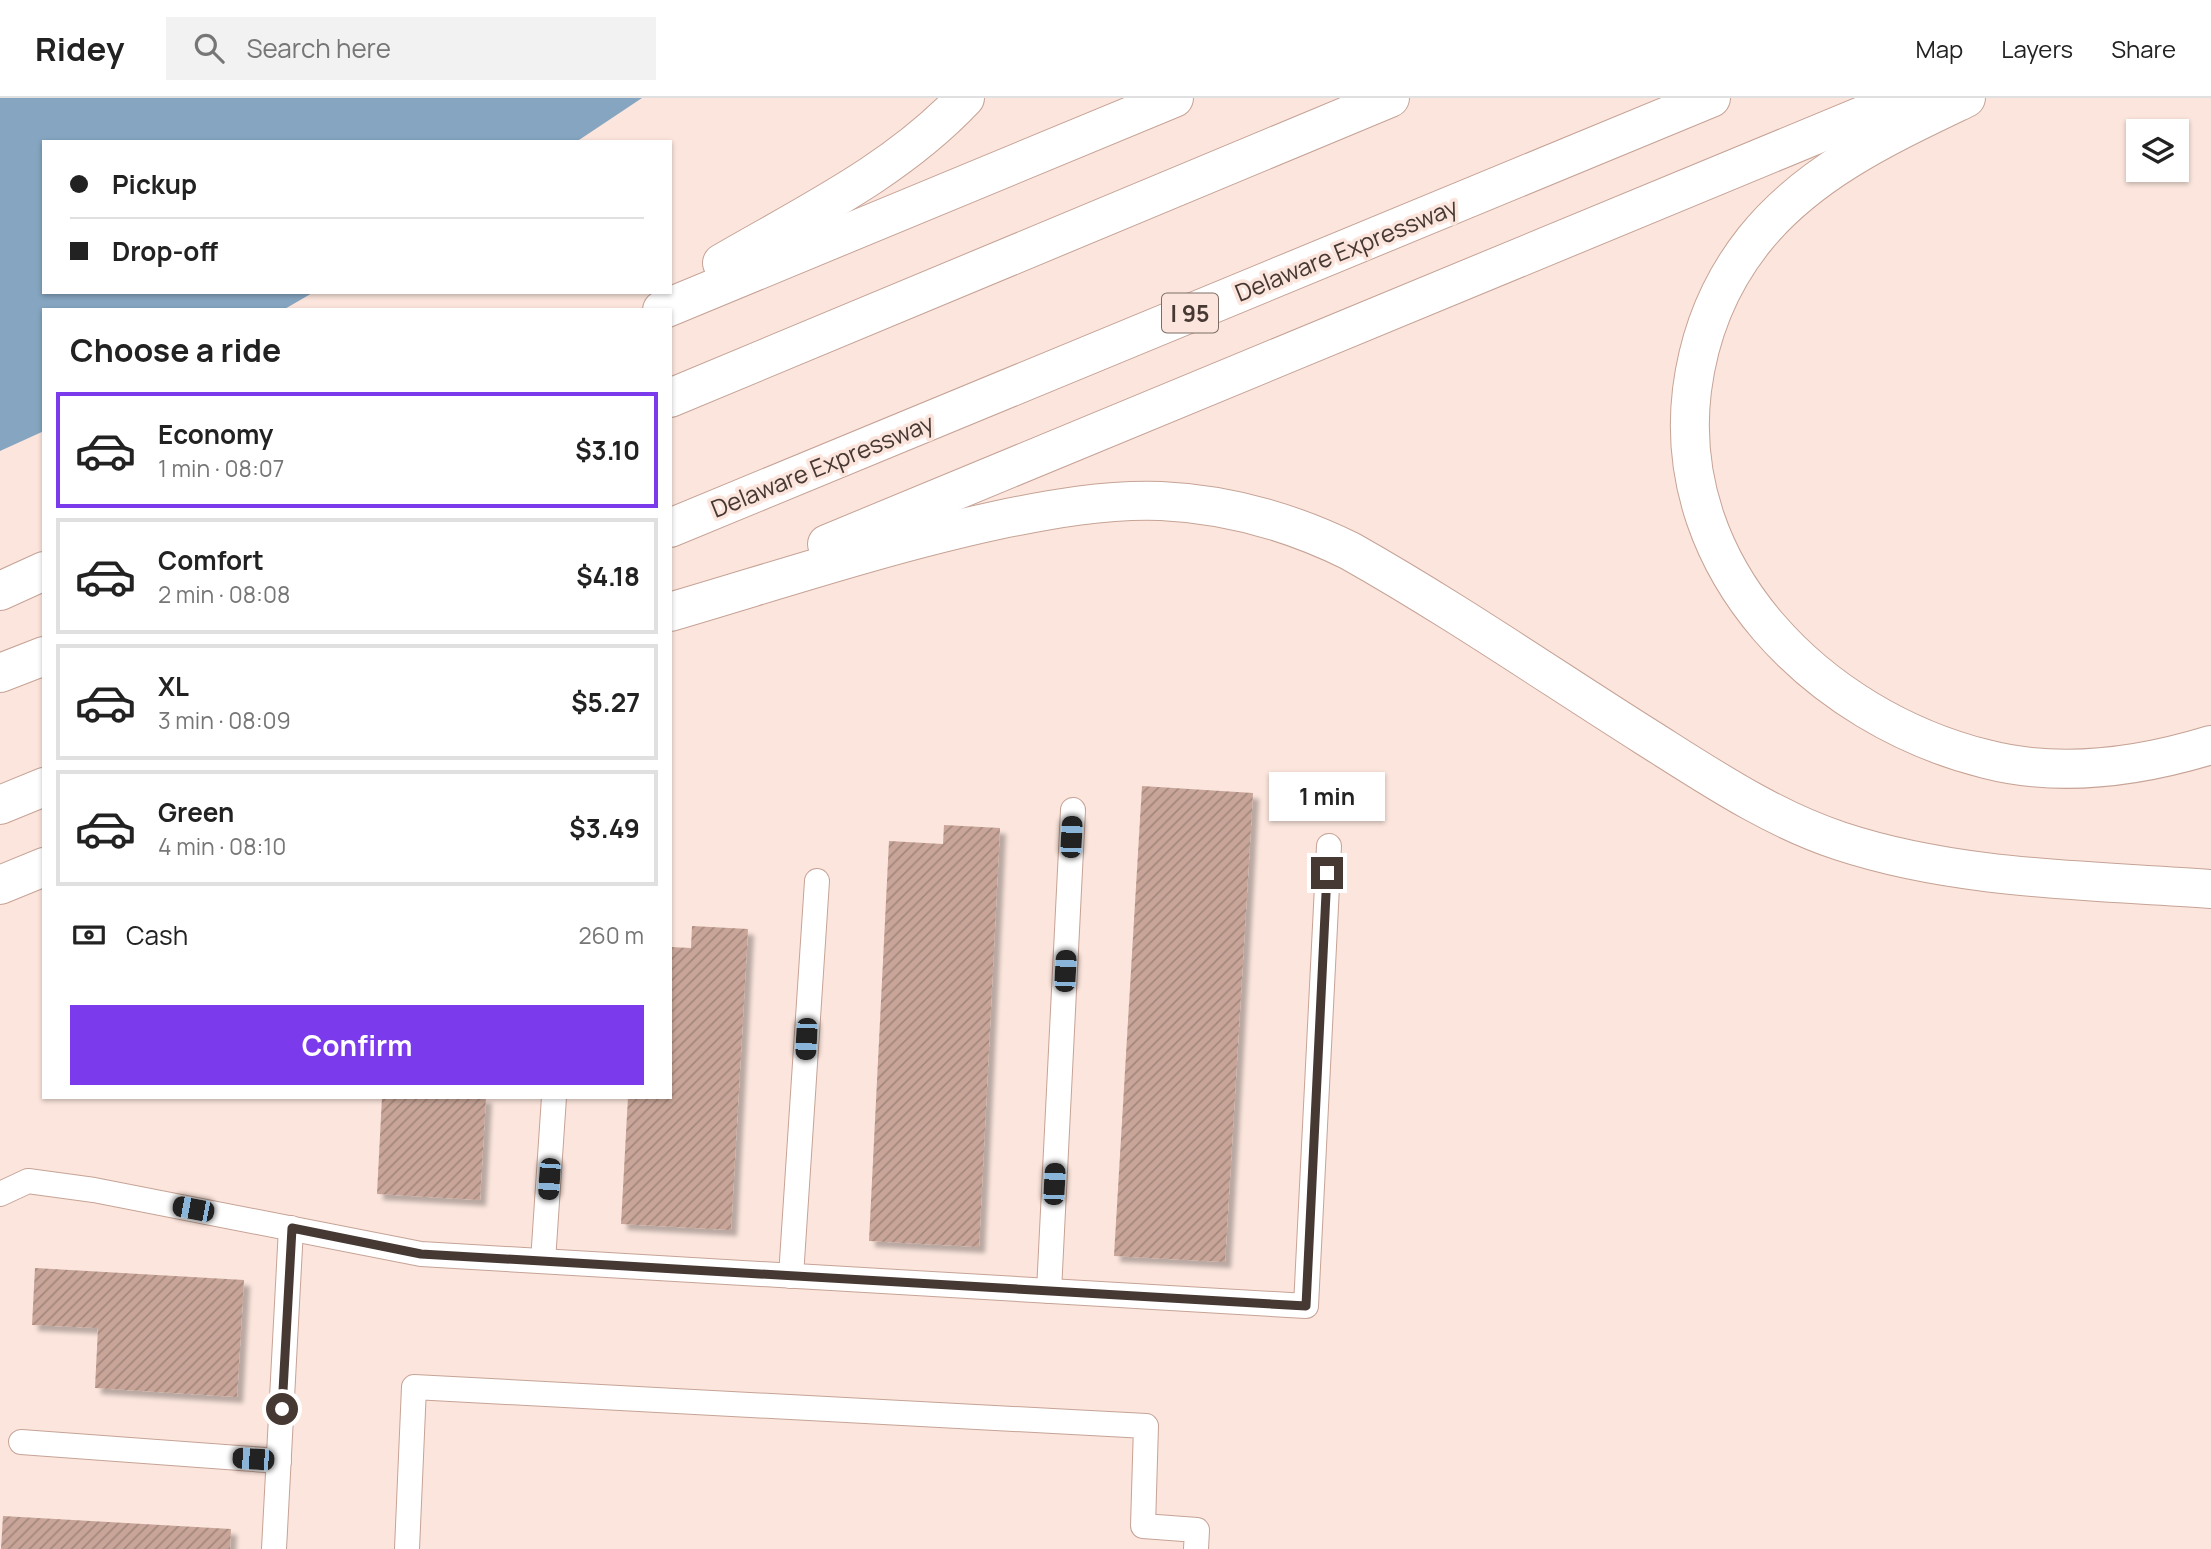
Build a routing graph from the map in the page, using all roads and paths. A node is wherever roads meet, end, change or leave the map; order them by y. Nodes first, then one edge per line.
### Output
1 (965, 98) edge
2 (1174, 98) edge
3 (1390, 98) edge
4 (1711, 98) edge
5 (1905, 98) edge
6 (1966, 98) edge
7 (672, 293) edge
8 (671, 294) edge
9 (646, 308) edge
10 (667, 308) edge
11 (672, 397) edge
12 (672, 527) edge
13 (42, 572) edge
14 (0, 591) edge
15 (672, 611) edge
16 (672, 611) edge
17 (42, 657) edge
18 (0, 673) edge
19 (2211, 745) edge
20 (42, 788) edge
21 (0, 805) edge
22 (1073, 810) dead end
23 (1329, 846) dead end
24 (42, 868) edge
25 (817, 881) dead end
26 (0, 885) edge
27 (2211, 889) edge
28 (554, 1099) edge
29 (0, 1194) edge
30 (292, 1228) junction
31 (543, 1261) junction
32 (791, 1276) junction
33 (1049, 1291) junction
34 (21, 1442) dead end
35 (279, 1461) junction
36 (274, 1549) edge
37 (407, 1549) edge
38 (1196, 1549) edge

1 - 7 highway
2 - 10 highway
3 - 11 highway
4 - 12 highway, Delaware Expressway / I 95
5 - 15 highway
6 - 19 highway
8 - 9 highway
13 - 14 highway
16 - 27 highway
17 - 18 highway
20 - 21 highway
22 - 33 lane
23 - 33 lane
24 - 26 highway
25 - 32 lane
28 - 31 lane
29 - 30 lane
30 - 31 lane
30 - 35 lane
31 - 32 lane
32 - 33 lane
34 - 35 lane
35 - 36 lane
37 - 38 lane

